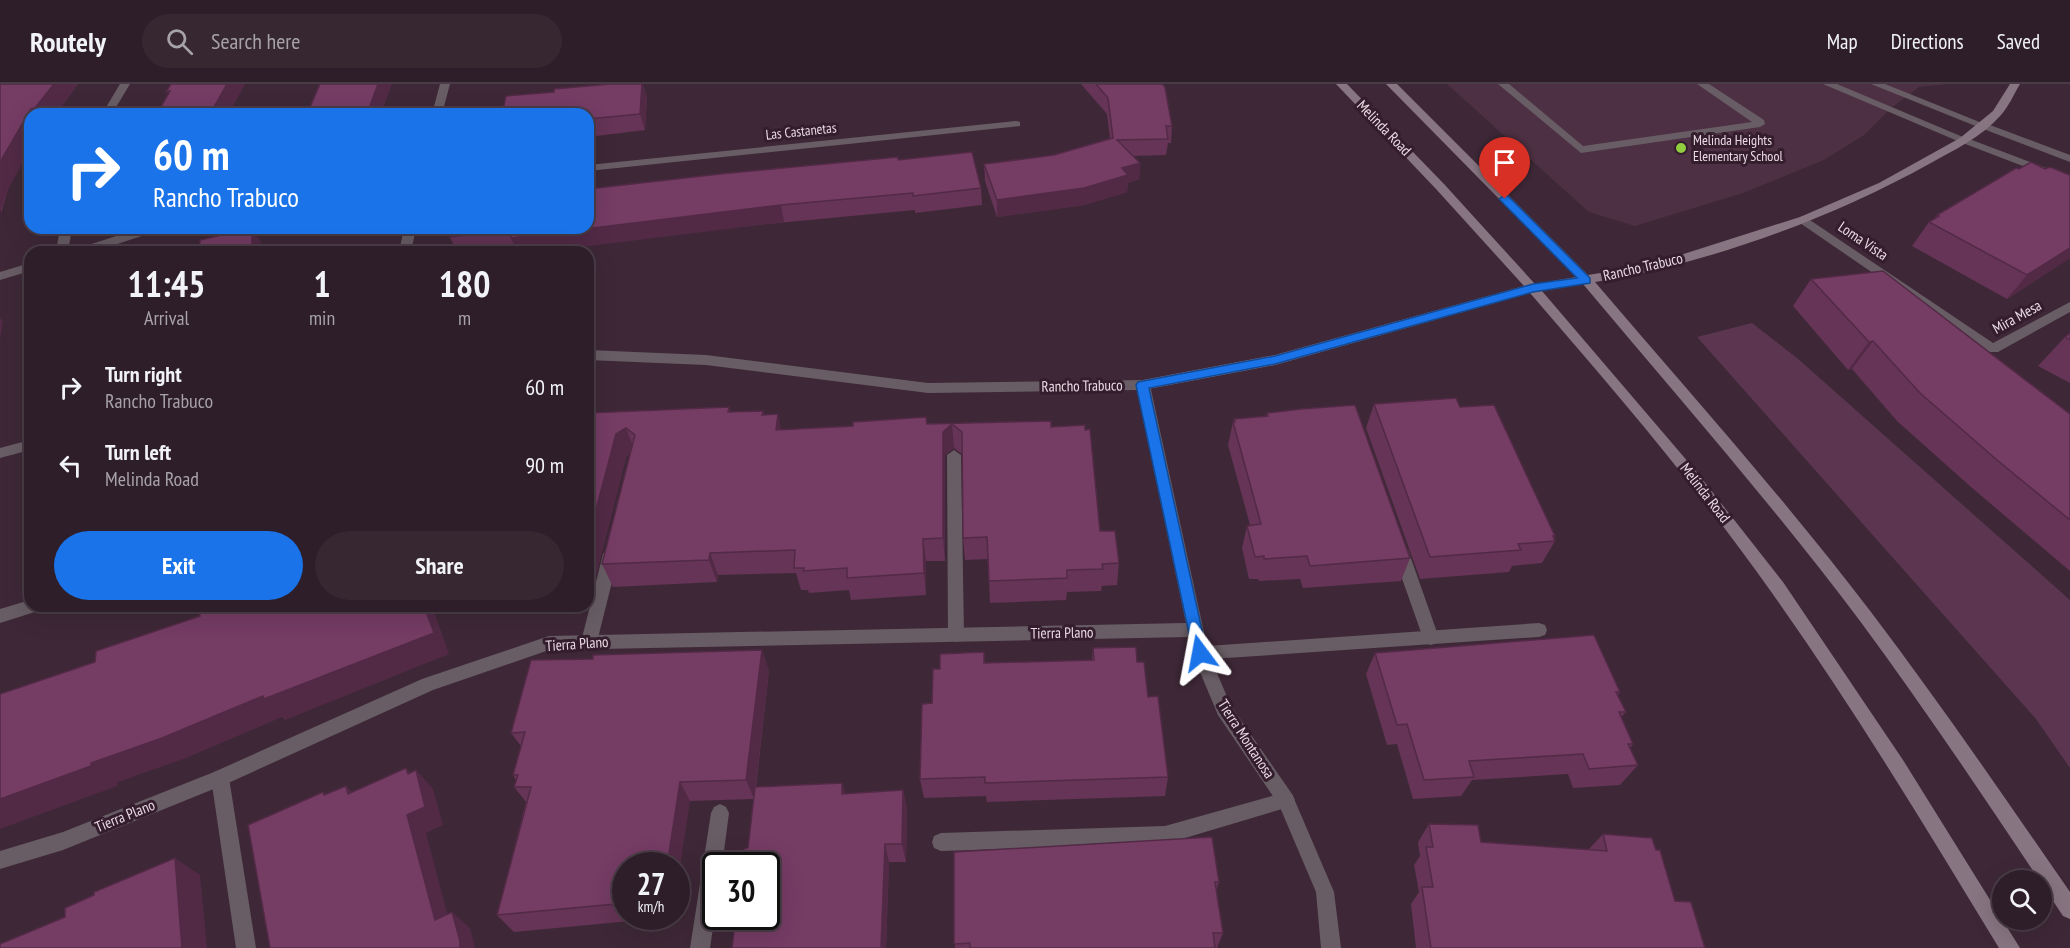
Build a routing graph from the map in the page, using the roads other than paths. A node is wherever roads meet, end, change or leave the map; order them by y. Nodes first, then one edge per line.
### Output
1 (125, 84) edge
2 (445, 84) edge
3 (1341, 84) edge
4 (1391, 84) edge
5 (1503, 84) edge
6 (1702, 84) edge
7 (1828, 84) edge
8 (1876, 84) edge
9 (2015, 84) edge
10 (111, 108) edge
11 (439, 108) edge
12 (1016, 124) dead end
13 (1983, 126) junction
14 (1964, 140) junction
15 (2070, 159) edge
16 (594, 167) edge
17 (2070, 181) edge
18 (1804, 220) junction
19 (135, 234) edge
20 (98, 246) edge
21 (24, 269) edge
22 (0, 276) edge
23 (1586, 280) junction
24 (1533, 288) junction
25 (2070, 306) edge
26 (1993, 349) junction
27 (594, 355) edge
28 (1998, 366) edge
29 (1143, 385) junction
30 (24, 447) edge
31 (0, 453) edge
32 (954, 455) edge
33 (615, 538) edge
34 (1396, 538) edge
35 (24, 608) edge
36 (0, 616) edge
37 (1194, 630) junction
38 (1539, 630) dead end
39 (956, 635) junction
40 (1431, 638) junction
41 (589, 642) junction
42 (1200, 653) junction
43 (220, 778) junction
44 (1286, 800) junction
45 (720, 813) dead end
46 (941, 842) dead end
47 (0, 860) edge
48 (2070, 909) edge
49 (246, 948) edge
50 (700, 948) edge
51 (1331, 948) edge
52 (2010, 948) edge

1 - 10 street
2 - 11 street
3 - 24 main road, Melinda Road
4 - 23 main road
5 - 6 street
7 - 14 street
8 - 13 street
9 - 13 main road, Rancho Trabuco
12 - 16 street, Las Castanetas
13 - 14 main road, Rancho Trabuco
13 - 15 street
14 - 17 street
14 - 18 main road, Rancho Trabuco
18 - 23 main road, Rancho Trabuco
18 - 26 street, Loma Vista
19 - 20 street
21 - 22 street
23 - 24 main road, Rancho Trabuco
23 - 48 main road
24 - 29 main road, Rancho Trabuco
24 - 52 main road, Melinda Road
25 - 26 street, Mira Mesa
26 - 28 street, Mira Mesa
27 - 29 street, Rancho Trabuco
29 - 37 street, Tierra Montanosa
30 - 31 street
32 - 39 street
33 - 41 street
34 - 40 street
35 - 36 street
37 - 39 street, Tierra Plano
37 - 42 street, Tierra Montanosa
38 - 40 street
39 - 41 street, Tierra Plano
40 - 42 street
41 - 43 street, Tierra Plano
42 - 44 street, Tierra Montanosa
43 - 47 street, Tierra Plano
43 - 49 street
44 - 46 street
44 - 51 street, Tierra Montanosa
45 - 50 street

